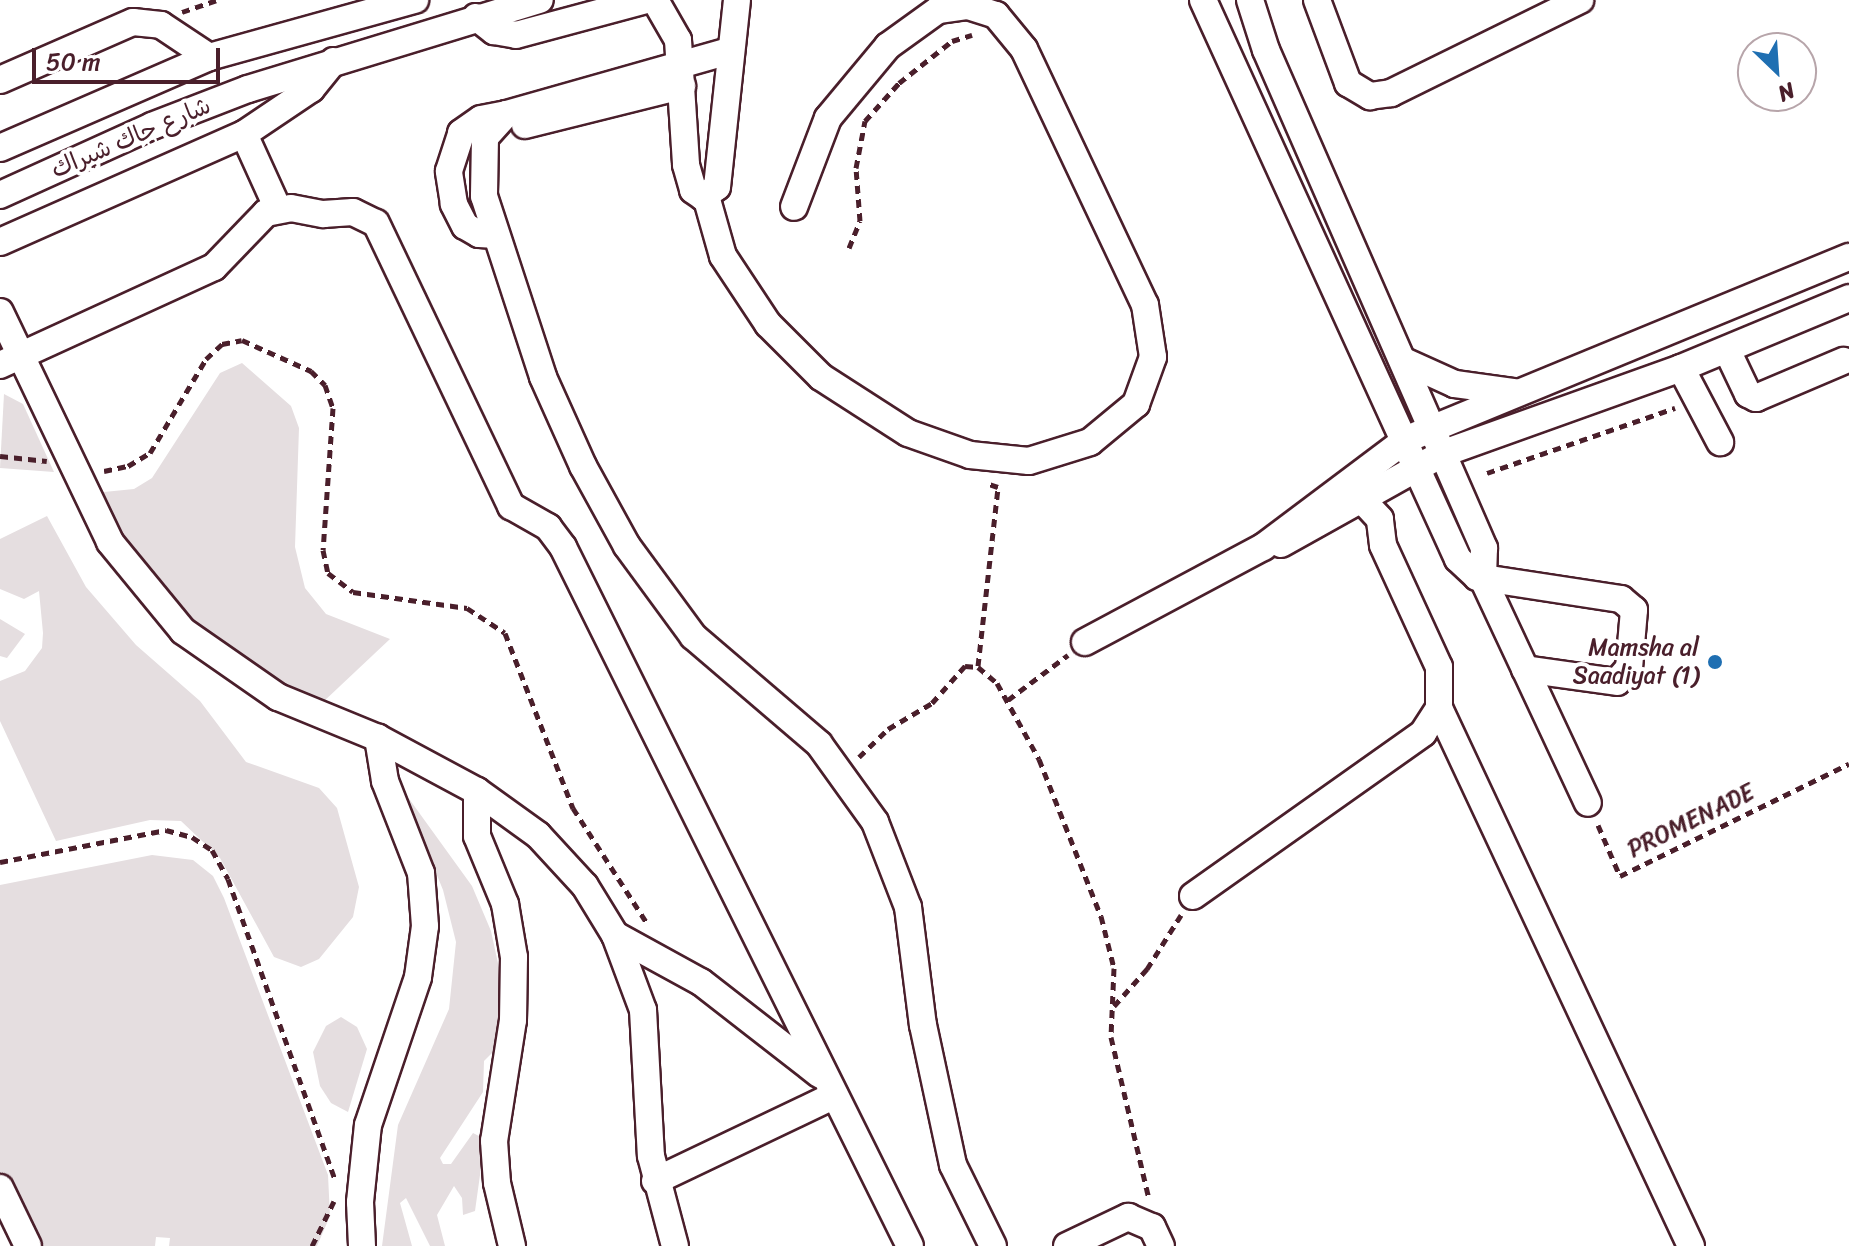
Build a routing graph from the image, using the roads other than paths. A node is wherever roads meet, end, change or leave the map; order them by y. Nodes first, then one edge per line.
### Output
1 (415, 0) edge
2 (540, 0) edge
3 (647, 0) edge
4 (655, 0) edge
5 (737, 0) edge
6 (1203, 0) edge
7 (1250, 0) edge
8 (1317, 0) edge
9 (1580, 0) edge
10 (476, 17) junction
11 (729, 51) junction
12 (209, 57) junction
13 (334, 60) junction
14 (681, 74) junction
15 (0, 80) edge
16 (506, 114) junction
17 (244, 134) junction
18 (483, 147) junction
19 (0, 148) edge
20 (0, 195) edge
21 (706, 196) junction
22 (794, 207) dead end
23 (278, 209) junction
24 (496, 235) junction
25 (0, 242) edge
26 (1849, 257) edge
27 (1849, 298) edge
28 (0, 312) edge
29 (1727, 350) junction
30 (10, 361) edge
31 (1404, 361) junction
32 (1843, 361) dead end
33 (1681, 368) junction
34 (1517, 392) junction
35 (1433, 426) junction
36 (1407, 439) junction
37 (1720, 442) dead end
38 (1444, 453) junction
39 (1418, 465) junction
40 (1355, 491) junction
41 (1330, 520) junction
42 (1383, 545) junction
43 (1263, 547) junction
44 (1483, 579) junction
45 (1085, 642) road end
46 (1525, 669) junction
47 (1439, 708) junction
48 (378, 738) junction
49 (477, 791) junction
50 (1588, 803) road end
51 (1193, 896) road end
52 (615, 935) junction
53 (832, 1089) junction
54 (655, 1181) junction
55 (0, 1188) edge
56 (503, 1239) edge
57 (1160, 1240) edge
58 (28, 1246) edge
59 (362, 1246) edge
60 (675, 1246) edge
61 (910, 1246) edge
62 (993, 1246) edge
63 (1067, 1246) edge
64 (1691, 1246) edge

1 - 12 street, شارع جاك شيراك
2 - 10 street, شارع جاك شيراك
3 - 10 street
4 - 14 street
5 - 11 street
6 - 36 street
7 - 31 street
8 - 9 street
10 - 13 street, شارع جاك شيراك
11 - 14 street
11 - 21 street
12 - 15 street
12 - 19 street, شارع جاك شيراك
13 - 17 street
13 - 20 street, شارع جاك شيراك
14 - 16 street
14 - 18 street
14 - 21 street
16 - 18 street
16 - 24 street
17 - 23 street
17 - 25 street
18 - 24 street
21 - 22 street
23 - 30 street
23 - 53 street
24 - 62 street
26 - 34 street
27 - 29 street
28 - 30 street
29 - 32 street
29 - 33 street
30 - 48 street
31 - 34 street
31 - 35 street
33 - 37 street
33 - 38 street
34 - 35 street
35 - 36 street
35 - 38 street
36 - 39 street
36 - 40 street
38 - 39 street
38 - 44 street
39 - 40 street
39 - 44 street
40 - 41 street
40 - 42 street
40 - 43 street
41 - 42 street
41 - 43 street
42 - 47 street
43 - 45 street
44 - 46 street
44 - 46 street
46 - 50 street
47 - 51 street
47 - 64 street
48 - 49 street
48 - 59 street
49 - 52 street
49 - 56 street
52 - 53 street
52 - 54 street
53 - 54 street
53 - 61 street
54 - 60 street
55 - 58 street
57 - 63 street

